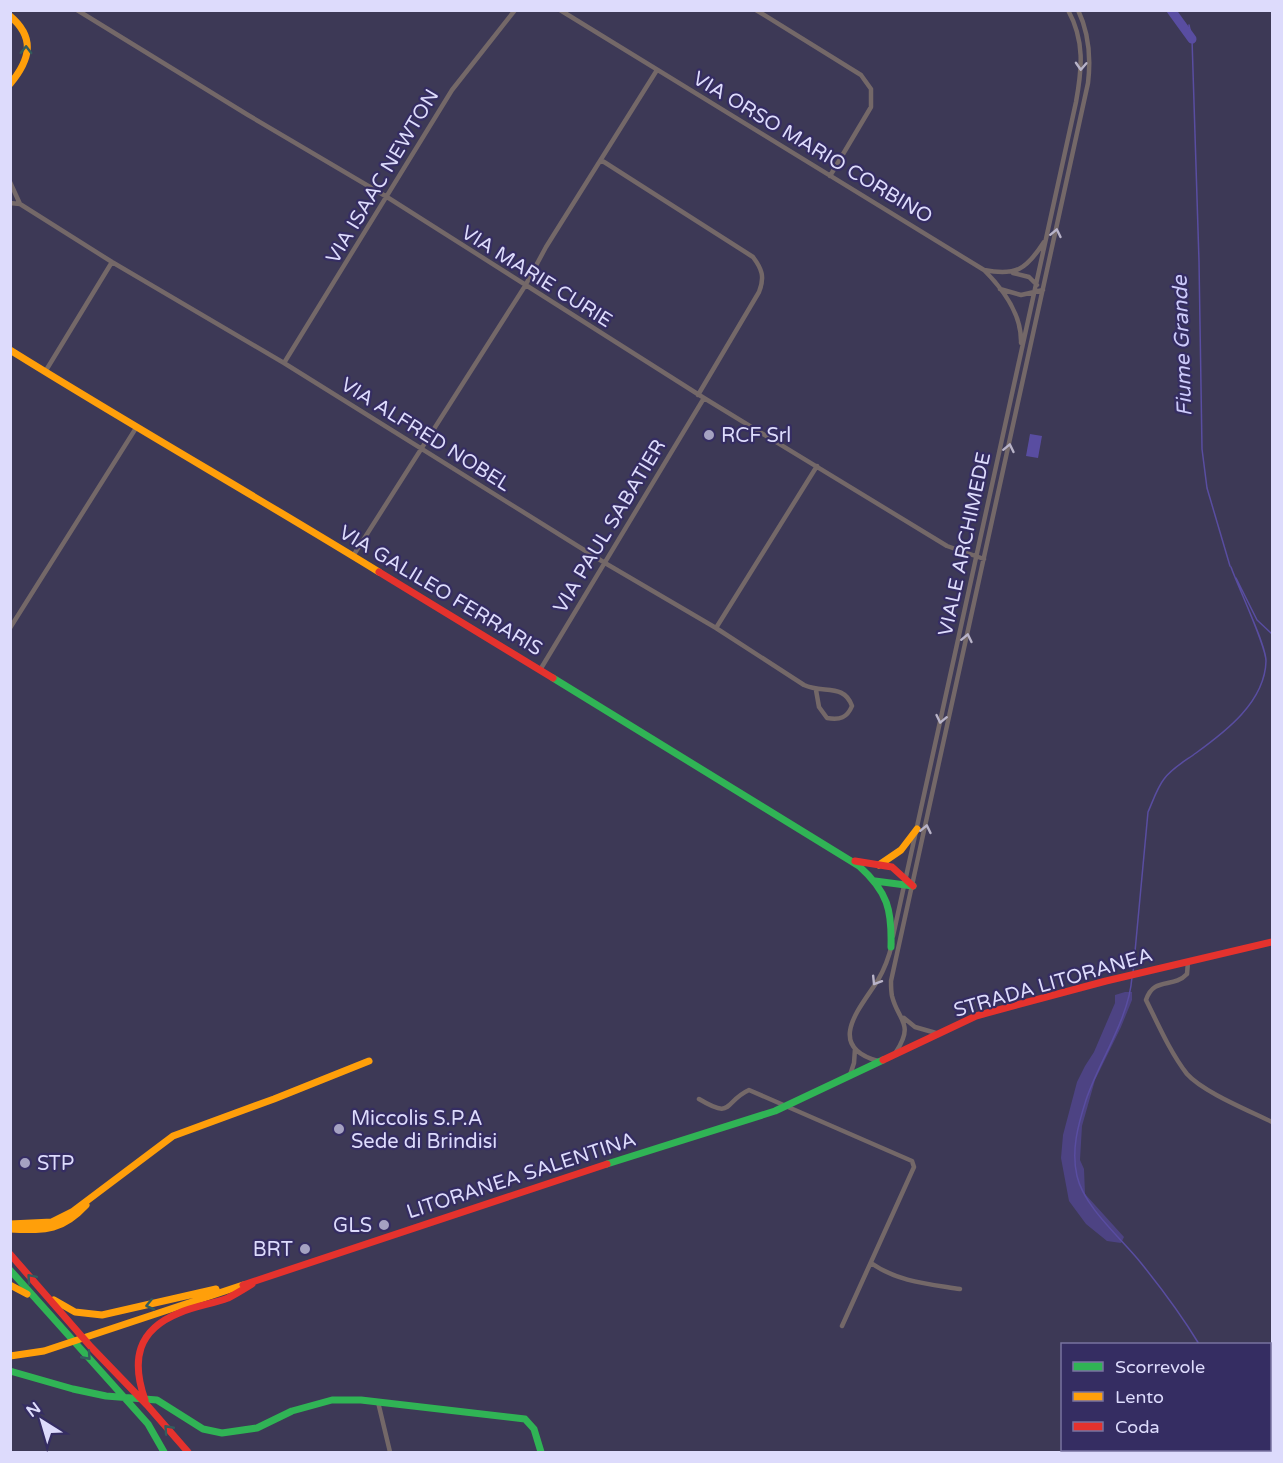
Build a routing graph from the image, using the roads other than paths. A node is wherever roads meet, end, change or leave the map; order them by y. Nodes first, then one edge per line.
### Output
1 (77, 10) edge
2 (514, 10) edge
3 (560, 10) edge
4 (756, 10) edge
5 (1068, 10) edge
6 (1078, 10) edge
7 (10, 16) edge
8 (657, 70) junction
9 (10, 84) edge
10 (601, 160) junction
11 (830, 176) junction
12 (10, 183) edge
13 (387, 197) junction
14 (10, 203) edge
15 (20, 204) junction
16 (1046, 239) junction
17 (112, 262) junction
18 (984, 270) junction
19 (1012, 272) junction
20 (1036, 285) junction
21 (525, 286) junction
22 (1000, 289) junction
23 (1043, 290) junction
24 (1034, 293) junction
25 (10, 350) edge
26 (1021, 354) junction
27 (284, 363) junction
28 (45, 372) junction
29 (698, 394) junction
30 (704, 398) junction
31 (136, 428) junction
32 (421, 448) junction
33 (817, 466) junction
34 (352, 556) junction
35 (976, 556) junction
36 (984, 559) junction
37 (605, 563) junction
38 (10, 628) edge
39 (716, 628) junction
40 (540, 670) junction
41 (816, 690) junction
42 (918, 829) junction
43 (852, 861) junction
44 (879, 864) junction
45 (875, 881) junction
46 (906, 882) junction
47 (913, 886) junction
48 (1272, 942) edge
49 (891, 947) junction
50 (1188, 962) junction
51 (902, 1017) junction
52 (936, 1033) junction
53 (855, 1049) junction
54 (896, 1053) junction
55 (369, 1061) dead end
56 (878, 1061) junction
57 (850, 1075) junction
58 (699, 1099) dead end
59 (785, 1107) junction
60 (1272, 1122) edge
61 (10, 1227) edge
62 (10, 1254) edge
63 (871, 1263) junction
64 (10, 1270) edge
65 (268, 1275) junction
66 (10, 1285) edge
67 (960, 1289) dead end
68 (46, 1295) junction
69 (37, 1300) junction
70 (842, 1326) dead end
71 (10, 1356) edge
72 (10, 1371) edge
73 (378, 1402) junction
74 (147, 1405) junction
75 (164, 1452) edge
76 (188, 1452) edge
77 (390, 1452) edge
78 (541, 1452) edge

1 - 13 street, VIA MARIE CURIE
2 - 13 street, VIA ISAAC NEWTON
3 - 8 street, VIA ORSO MARIO CORBINO
4 - 11 street
5 -> 16 street, VIALE ARCHIMEDE
23 -> 6 street, VIALE ARCHIMEDE
9 -> 7 street
8 - 10 street
8 - 11 street, VIA ORSO MARIO CORBINO
10 - 21 street
10 - 29 street
11 - 18 street, VIA ORSO MARIO CORBINO
12 - 15 street
13 - 21 street, VIA MARIE CURIE
13 - 27 street, VIA ISAAC NEWTON
14 - 15 street, VIA ALFRED NOBEL
15 - 17 street, VIA ALFRED NOBEL
16 - 19 street
16 - 20 street, VIALE ARCHIMEDE
17 - 27 street, VIA ALFRED NOBEL
17 - 28 street
18 - 19 street, VIA ORSO MARIO CORBINO
18 - 22 street
19 - 20 street
20 - 23 street
20 - 24 street, VIALE ARCHIMEDE
21 - 29 street, VIA MARIE CURIE
21 - 32 street
22 - 24 street
22 - 26 street
23 - 24 street
36 -> 23 street, VIALE ARCHIMEDE
24 - 26 street, VIALE ARCHIMEDE
25 - 28 street, VIA GALILEO FERRARIS
26 - 35 street, VIALE ARCHIMEDE
27 - 32 street, VIA ALFRED NOBEL
28 - 31 street, VIA GALILEO FERRARIS
29 - 30 street, VIA MARIE CURIE
30 - 33 street, VIA MARIE CURIE
30 - 37 street, VIA PAUL SABATIER
31 - 34 street, VIA GALILEO FERRARIS
31 - 38 street
32 - 34 street
32 - 37 street, VIA ALFRED NOBEL
33 - 35 street, VIA MARIE CURIE
33 - 39 street
34 - 40 street, VIA GALILEO FERRARIS
35 - 36 street, VIA MARIE CURIE
35 -> 42 street, VIALE ARCHIMEDE
47 -> 36 street, VIALE ARCHIMEDE
37 - 39 street, VIA ALFRED NOBEL
37 - 40 street, VIA PAUL SABATIER
39 - 41 street, VIA ALFRED NOBEL
40 - 43 street, VIA GALILEO FERRARIS
41 - 41 street, VIA ALFRED NOBEL
42 - 44 street
42 - 46 street, VIALE ARCHIMEDE
43 - 44 street, VIA GALILEO FERRARIS
43 - 45 street, VIA GALILEO FERRARIS
44 - 46 street, VIA GALILEO FERRARIS
45 - 46 street
45 - 49 street, VIA GALILEO FERRARIS
46 - 47 street, VIA GALILEO FERRARIS
46 - 49 street, VIALE ARCHIMEDE
47 - 51 street, VIALE ARCHIMEDE
48 - 50 street, STRADA LITORANEA
49 -> 53 street, VIALE ARCHIMEDE
50 - 52 street, STRADA LITORANEA
50 - 60 street
51 - 52 street
51 - 54 street, VIALE ARCHIMEDE
52 - 54 street, STRADA LITORANEA
53 - 56 street
53 - 57 street, VIALE ARCHIMEDE
54 - 56 street, STRADA LITORANEA
55 - 61 street
56 - 57 street, STRADA LITORANEA
57 - 59 street, STRADA LITORANEA
58 - 59 street
59 - 63 street
59 - 65 street, LITORANEA SALENTINA
68 -> 62 street
63 - 67 street
63 - 70 street
64 - 69 street
65 -> 68 street
65 - 71 street
65 - 74 street
66 - 69 street
68 - 74 street
69 -> 75 street
72 - 73 street
73 - 77 street
73 - 78 street
76 -> 74 street

